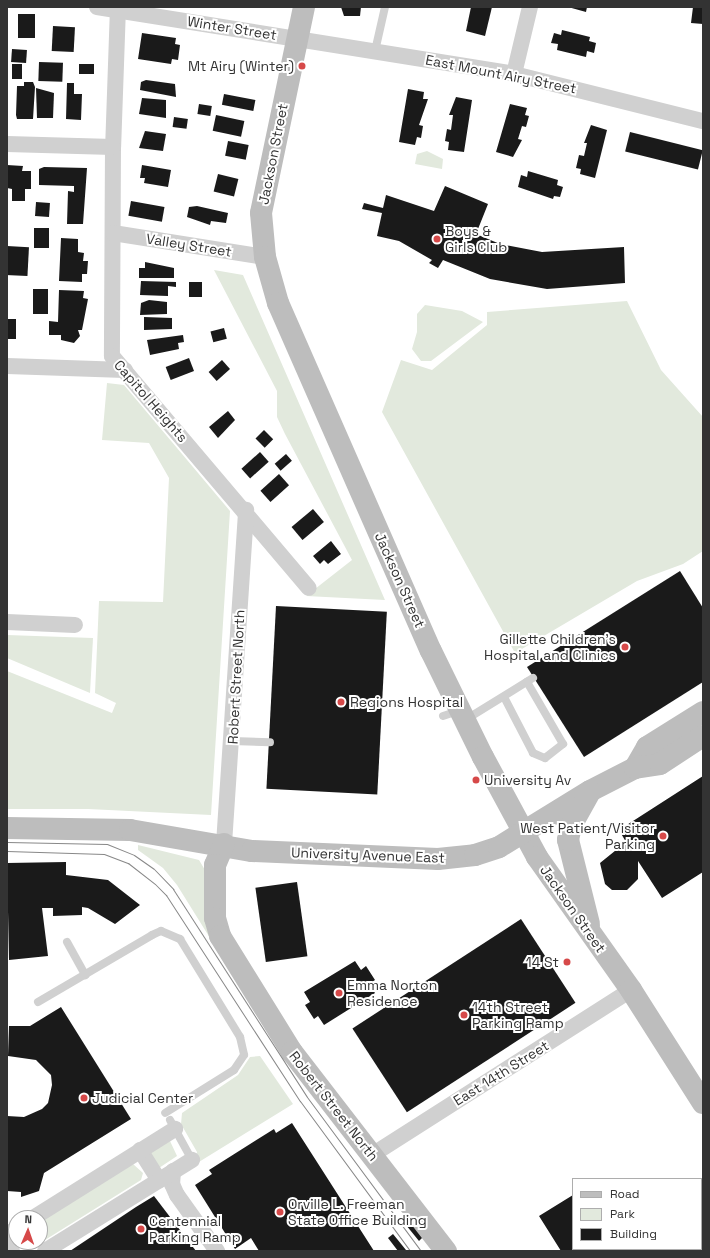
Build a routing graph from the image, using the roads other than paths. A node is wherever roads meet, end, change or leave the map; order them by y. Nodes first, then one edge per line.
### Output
1 (97, 7) edge
2 (304, 7) edge
3 (385, 7) edge
4 (530, 7) edge
5 (118, 9) edge
6 (297, 38) junction
7 (375, 50) junction
8 (514, 74) junction
9 (703, 121) edge
10 (7, 144) edge
11 (113, 148) junction
12 (112, 233) junction
13 (265, 257) junction
14 (7, 366) edge
15 (125, 370) junction
16 (246, 510) junction
17 (309, 588) dead end
18 (7, 622) edge
19 (75, 625) dead end
20 (504, 697) junction
21 (703, 712) edge
22 (455, 716) junction
23 (703, 736) edge
24 (232, 741) junction
25 (270, 742) dead end
26 (634, 768) junction
27 (590, 791) junction
28 (7, 828) edge
29 (524, 833) junction
30 (224, 844) junction
31 (591, 933) junction
32 (67, 942) dead end
33 (86, 975) junction
34 (631, 990) junction
35 (38, 1002) dead end
36 (703, 1103) edge
37 (165, 1113) dead end
38 (172, 1125) joint
39 (140, 1150) junction
40 (372, 1155) junction
41 (192, 1160) joint
42 (173, 1171) junction
43 (159, 1180) junction
44 (46, 1210) edge
45 (7, 1242) edge
46 (12, 1251) edge
47 (45, 1251) edge
48 (217, 1251) edge
49 (446, 1251) edge

1 - 5 street, Winter Street
2 - 6 street, Jackson Street
3 - 7 lane
4 - 8 street
5 - 6 street, Winter Street
5 - 11 street, Capitol Heights
6 - 7 street, East Mount Airy Street
6 - 13 street, Jackson Street
7 - 8 street, East Mount Airy Street
8 - 9 street, East Mount Airy Street
10 - 11 street
11 - 12 street, Capitol Heights
12 - 13 street, Valley Street
12 - 15 street, Capitol Heights
13 - 22 street, Jackson Street
14 - 15 street
15 - 16 street, Capitol Heights
16 - 17 street, Capitol Heights
16 - 24 street, Robert Street North
18 - 19 street
20 - 20 lane
20 - 22 lane
21 - 26 street
22 - 29 street, Jackson Street
23 - 26 street, University Avenue East
24 - 25 lane
24 - 30 street, Robert Street North
26 - 27 street, University Avenue East
27 - 29 street, University Avenue East
27 - 31 street
28 - 30 street, University Avenue East
29 - 30 street, University Avenue East
29 - 31 street, Jackson Street
30 - 40 street, Robert Street North
31 - 34 street, Jackson Street
32 - 33 lane
33 - 35 lane
33 - 37 lane
34 - 36 street, Jackson Street
34 - 40 street, East 14th Street
38 - 39 street
38 - 41 lane
39 - 43 street
39 - 44 street
40 - 49 street, Robert Street North
41 - 42 street
42 - 43 street
42 - 48 street
43 - 47 street
45 - 46 street

